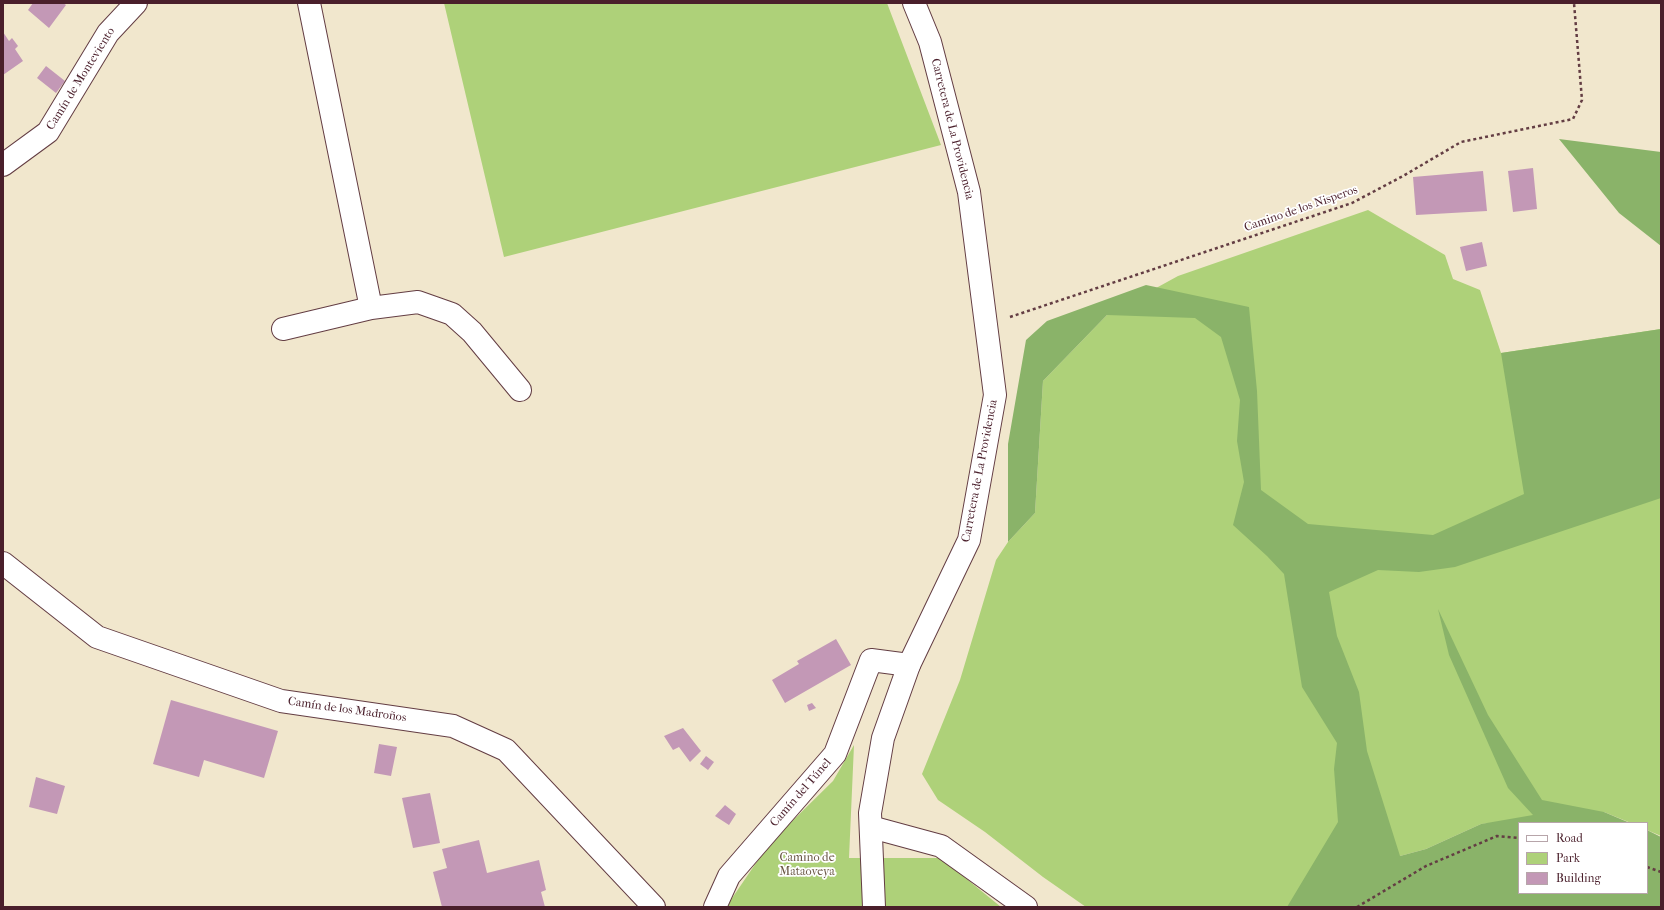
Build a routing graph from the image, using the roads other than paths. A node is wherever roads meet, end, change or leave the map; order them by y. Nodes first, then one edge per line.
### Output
1 (136, 3) edge
2 (309, 3) edge
3 (914, 3) edge
4 (3, 165) edge
5 (371, 308) junction
6 (283, 329) dead end
7 (520, 390) dead end
8 (3, 563) edge
9 (909, 665) junction
10 (871, 827) junction
11 (654, 907) edge
12 (715, 907) edge
13 (874, 907) edge
14 (1026, 907) edge

1 - 4 street, Camín de Monteviento
2 - 5 street
3 - 9 street, Carretera de La Providencia
5 - 6 street
5 - 7 street
8 - 11 street, Camín de los Madroños
9 - 10 street, Carretera de La Providencia
9 - 12 street, Camín del Túnel
10 - 13 street, Carretera de La Providencia
10 - 14 street

